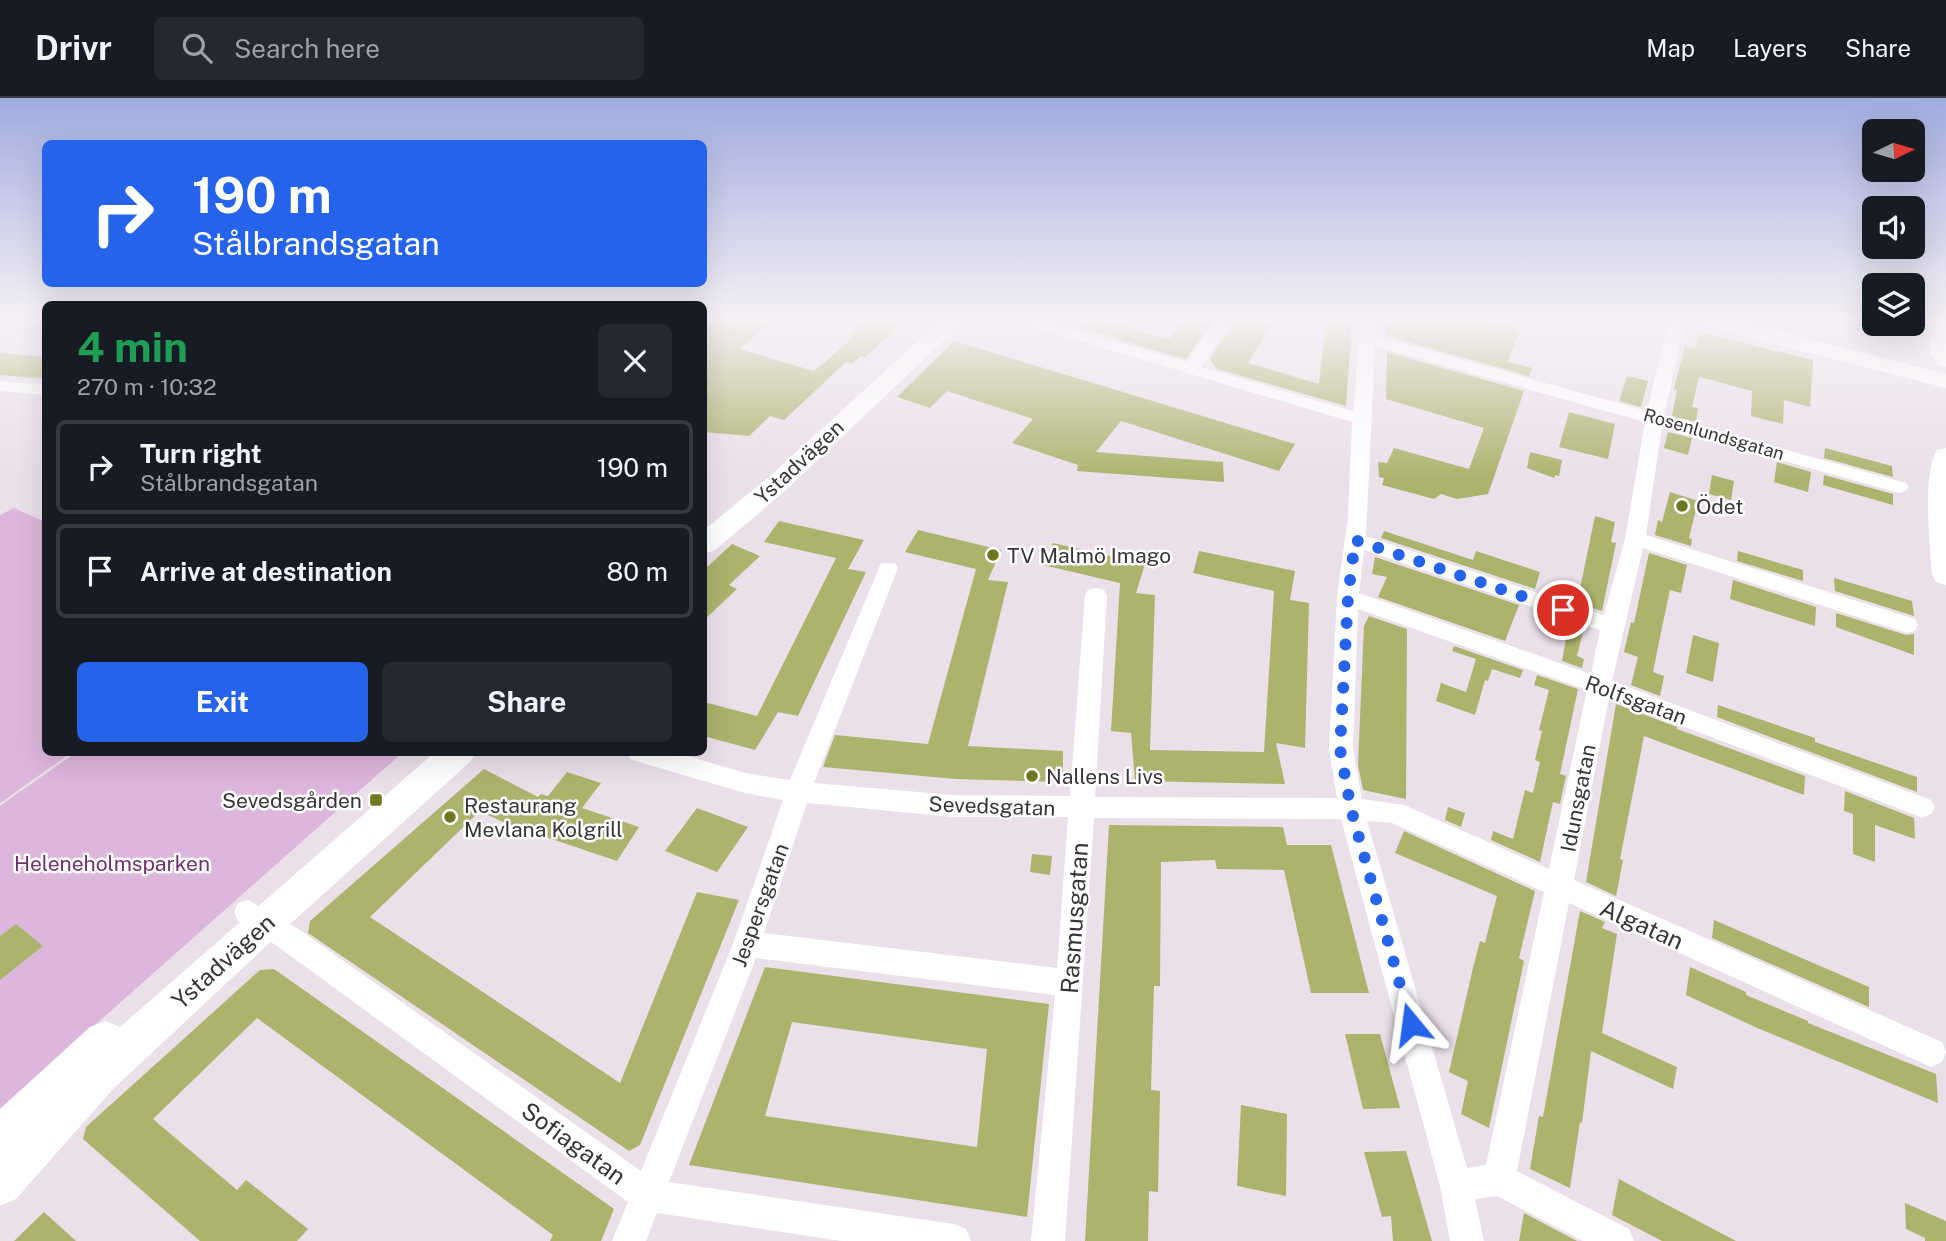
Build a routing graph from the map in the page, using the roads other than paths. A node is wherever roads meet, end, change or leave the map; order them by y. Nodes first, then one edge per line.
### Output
1 (880, 373) edge
2 (896, 373) edge
3 (1206, 373) edge
4 (1364, 373) edge
5 (1493, 373) edge
6 (1664, 373) edge
7 (1916, 373) edge
8 (1946, 381) edge
9 (0, 386) edge
10 (1946, 389) edge
11 (42, 390) edge
12 (1946, 398) edge
13 (1654, 417) junction
14 (1361, 419) junction
15 (1946, 456) edge
16 (1899, 486) dead end
17 (707, 517) edge
18 (1635, 539) junction
19 (1355, 540) junction
20 (707, 542) edge
21 (888, 568) dead end
22 (1946, 575) edge
23 (1096, 595) dead end
24 (1348, 597) junction
25 (1907, 625) dead end
26 (1612, 626) junction
27 (1601, 686) junction
28 (427, 756) edge
29 (454, 756) edge
30 (653, 756) edge
31 (798, 792) junction
32 (1922, 807) dead end
33 (1082, 809) junction
34 (1351, 809) junction
35 (1561, 888) junction
36 (256, 918) junction
37 (747, 944) junction
38 (1070, 983) junction
39 (1931, 1052) dead end
40 (0, 1139) edge
41 (1499, 1179) junction
42 (0, 1183) edge
43 (1456, 1186) junction
44 (646, 1195) junction
45 (629, 1241) edge
46 (954, 1241) edge
47 (1048, 1241) edge
48 (1467, 1241) edge
49 (1617, 1241) edge

1 - 17 main road, Ystadvägen
2 - 20 main road, Ystadvägen
3 - 14 street
4 - 14 street
5 - 13 street, Rosenlundsgatan
6 - 13 street, Idunsgatan
7 - 8 main road
9 - 11 street
10 - 12 main road
13 - 16 street, Rosenlundsgatan
13 - 18 street, Idunsgatan
14 - 19 street
15 - 22 main road
18 - 25 street
18 - 26 street, Idunsgatan
19 - 24 street
19 - 26 street
21 - 31 street, Jespersgatan
23 - 33 street, Rasmusgatan
24 - 27 street, Rolfsgatan
24 - 34 street
26 - 27 street, Idunsgatan
27 - 32 street, Rolfsgatan
27 - 35 street, Idunsgatan
28 - 36 main road, Ystadvägen
29 - 36 main road, Ystadvägen
30 - 31 street, Sevedsgatan
31 - 33 street, Sevedsgatan
31 - 37 street, Jespersgatan
33 - 34 street, Sevedsgatan
33 - 38 street, Rasmusgatan
34 - 35 street, Algatan
34 - 43 street
35 - 39 street, Algatan
35 - 41 street, Idunsgatan
36 - 40 main road, Ystadvägen
36 - 42 main road, Ystadvägen
36 - 44 street, Sofiagatan
37 - 38 street
37 - 44 street, Jespersgatan
38 - 47 street, Rasmusgatan
41 - 43 street
41 - 49 street
43 - 48 street
44 - 45 street, Jespersgatan
44 - 46 street, Sofiagatan

